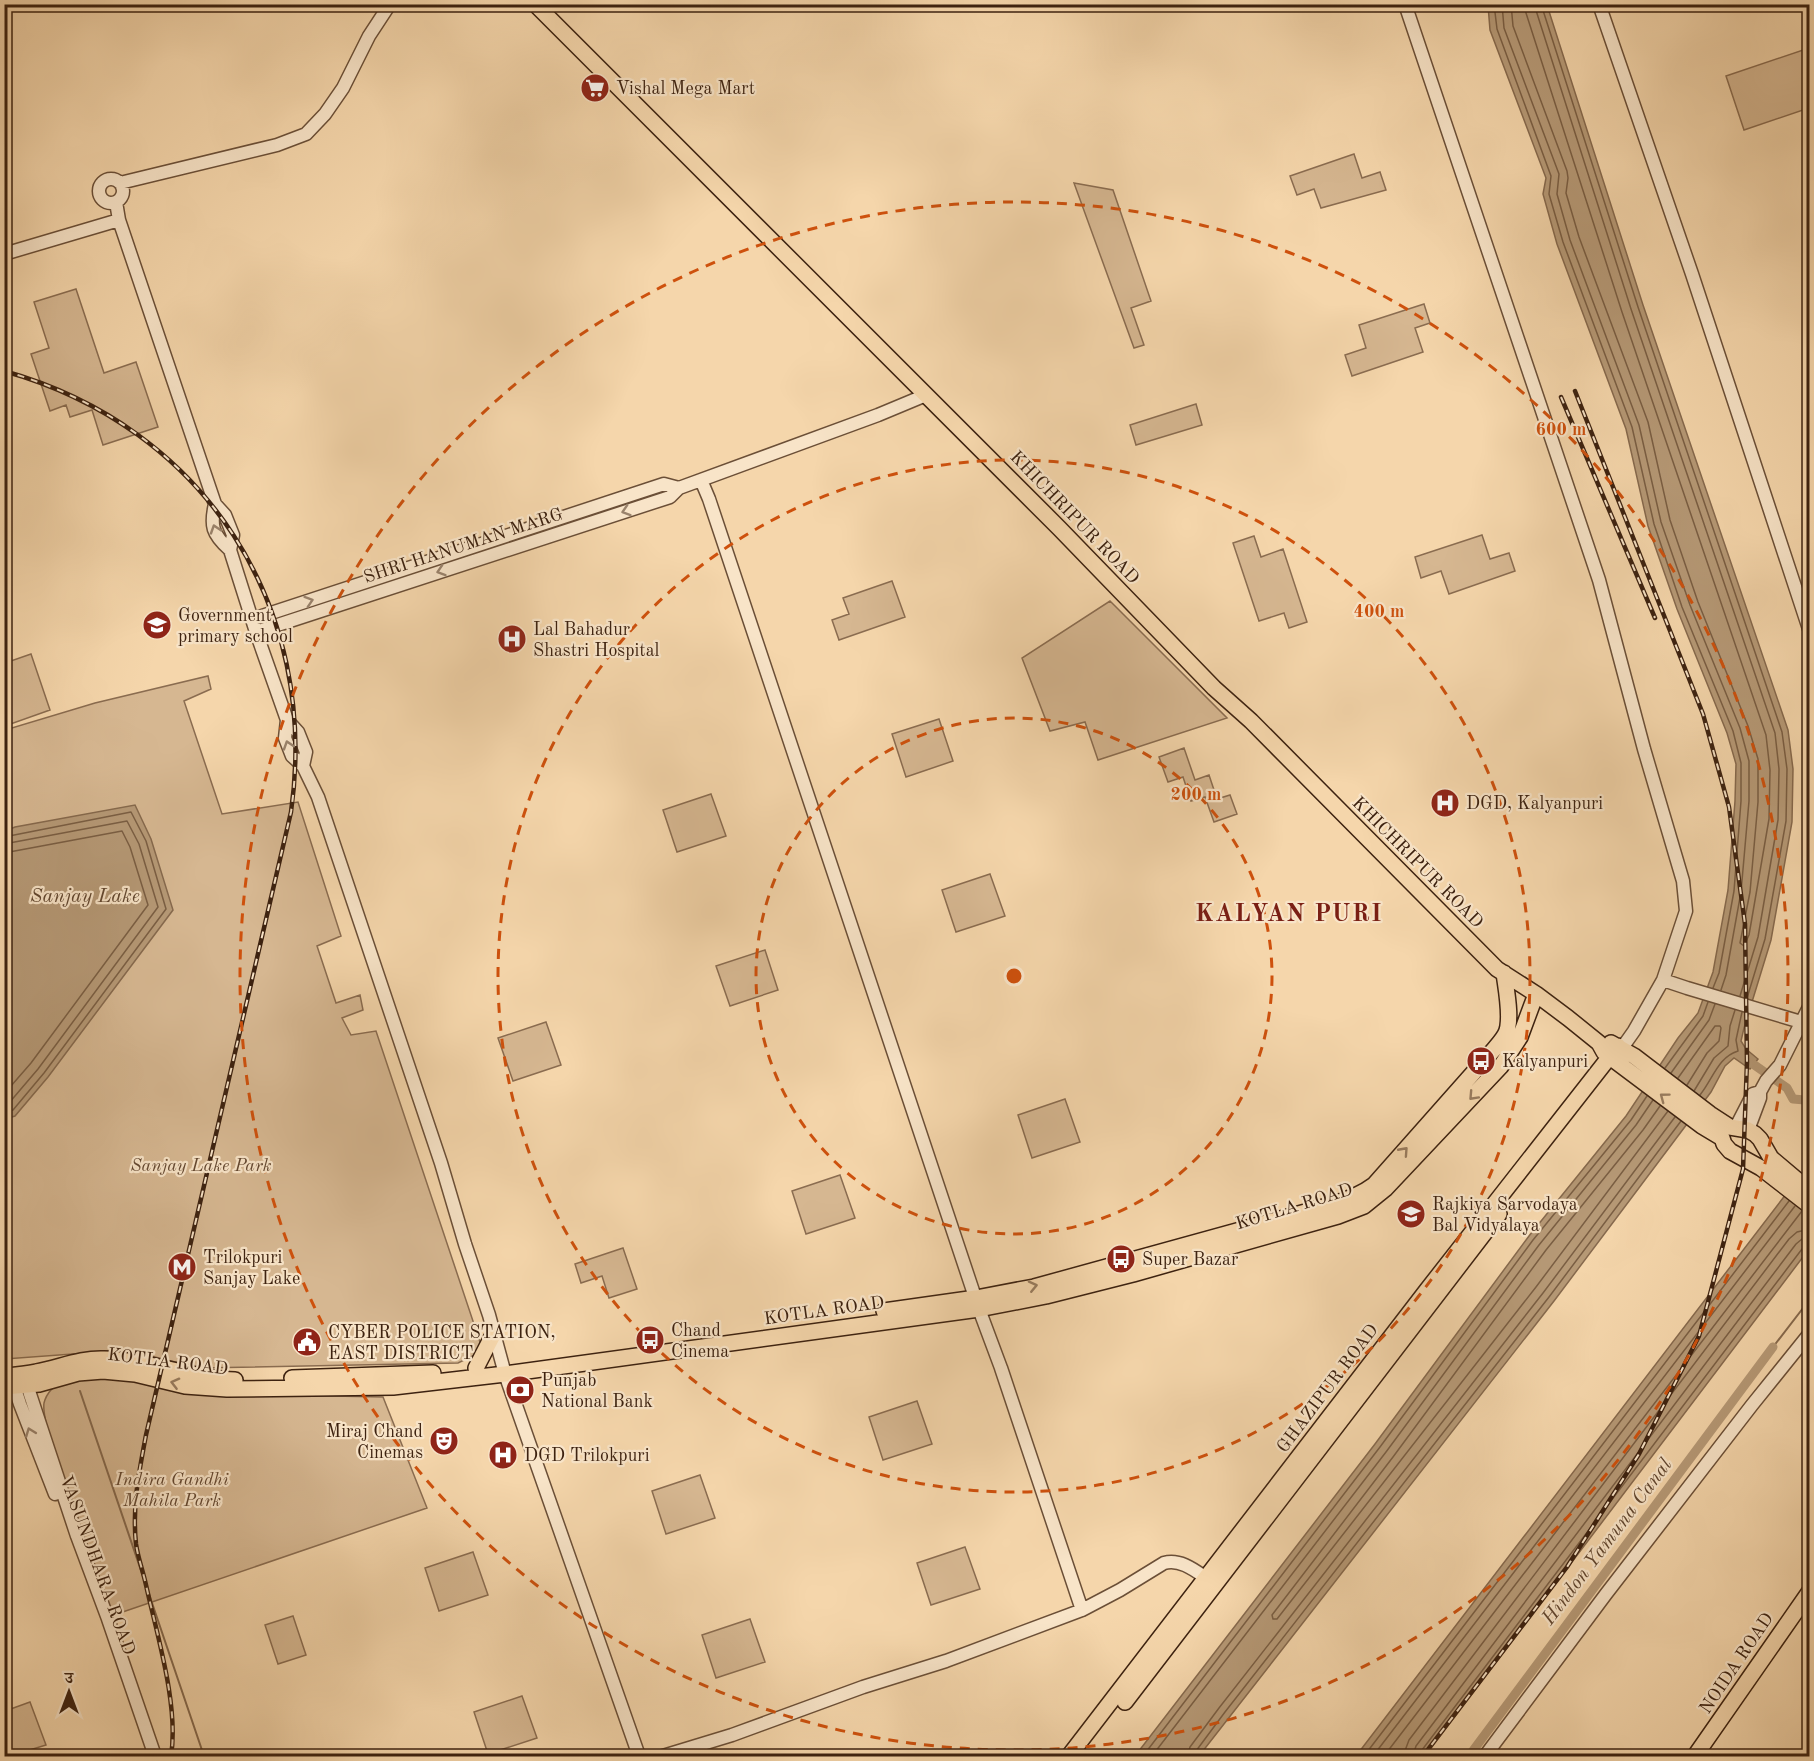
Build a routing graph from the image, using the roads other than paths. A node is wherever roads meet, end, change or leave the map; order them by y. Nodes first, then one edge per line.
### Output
1 (390, 4) edge
2 (535, 4) edge
3 (1405, 4) edge
4 (1599, 4) edge
5 (120, 183) junction
6 (116, 202) junction
7 (119, 220) junction
8 (4, 254) edge
9 (926, 395) junction
10 (701, 480) junction
11 (254, 626) junction
12 (1809, 633) edge
13 (1504, 973) junction
14 (1663, 980) junction
15 (1536, 994) junction
16 (1809, 1005) edge
17 (1801, 1022) junction
18 (1512, 1026) junction
19 (1622, 1055) junction
20 (1734, 1131) junction
21 (1766, 1150) junction
22 (1750, 1162) junction
23 (1789, 1182) junction
24 (1809, 1191) edge
25 (1809, 1206) edge
26 (978, 1303) junction
27 (1809, 1333) edge
28 (493, 1335) junction
29 (476, 1368) junction
30 (504, 1370) junction
31 (14, 1382) edge
32 (1211, 1581) junction
33 (1809, 1591) edge
34 (1082, 1610) junction
35 (146, 1756) edge
36 (155, 1756) edge
37 (639, 1756) edge
38 (663, 1756) edge
39 (1069, 1756) edge
40 (1082, 1756) edge
41 (1485, 1756) edge
42 (1695, 1756) edge

1 - 5 street
2 - 9 main road, KHICHRIPUR ROAD
3 - 14 street
4 - 12 street
5 - 6 street
5 - 6 street
6 - 7 street
7 - 8 street
7 - 11 street
9 - 10 street, SHRI HANUMAN MARG
9 - 13 main road, KHICHRIPUR ROAD
10 - 11 street, SHRI HANUMAN MARG
10 - 26 street
11 - 28 street
13 - 15 main road, KHICHRIPUR ROAD
13 - 18 main road
14 - 17 street
14 - 19 street
15 - 18 main road, KOTLA ROAD
15 - 19 main road, KHICHRIPUR ROAD
16 - 17 street
17 - 20 street
18 - 26 main road, KOTLA ROAD
19 - 20 main road, KHICHRIPUR ROAD
19 - 32 main road, GHAZIPUR ROAD
20 - 21 main road
20 - 22 main road
21 - 22 main road
21 - 23 main road
22 - 23 main road
23 - 24 main road
23 - 25 main road
26 - 30 main road, KOTLA ROAD
26 - 34 street
27 - 41 street
28 - 29 main road
28 - 30 street
29 - 30 main road, KOTLA ROAD
29 - 31 main road, KOTLA ROAD
30 -> 31 main road, KOTLA ROAD
30 - 37 street
35 -> 31 street, VASUNDHARA ROAD
31 - 36 street, VASUNDHARA ROAD
32 - 34 street
32 - 39 main road, GHAZIPUR ROAD
32 - 40 main road, GHAZIPUR ROAD
33 - 42 main road, NOIDA ROAD
34 - 38 street

